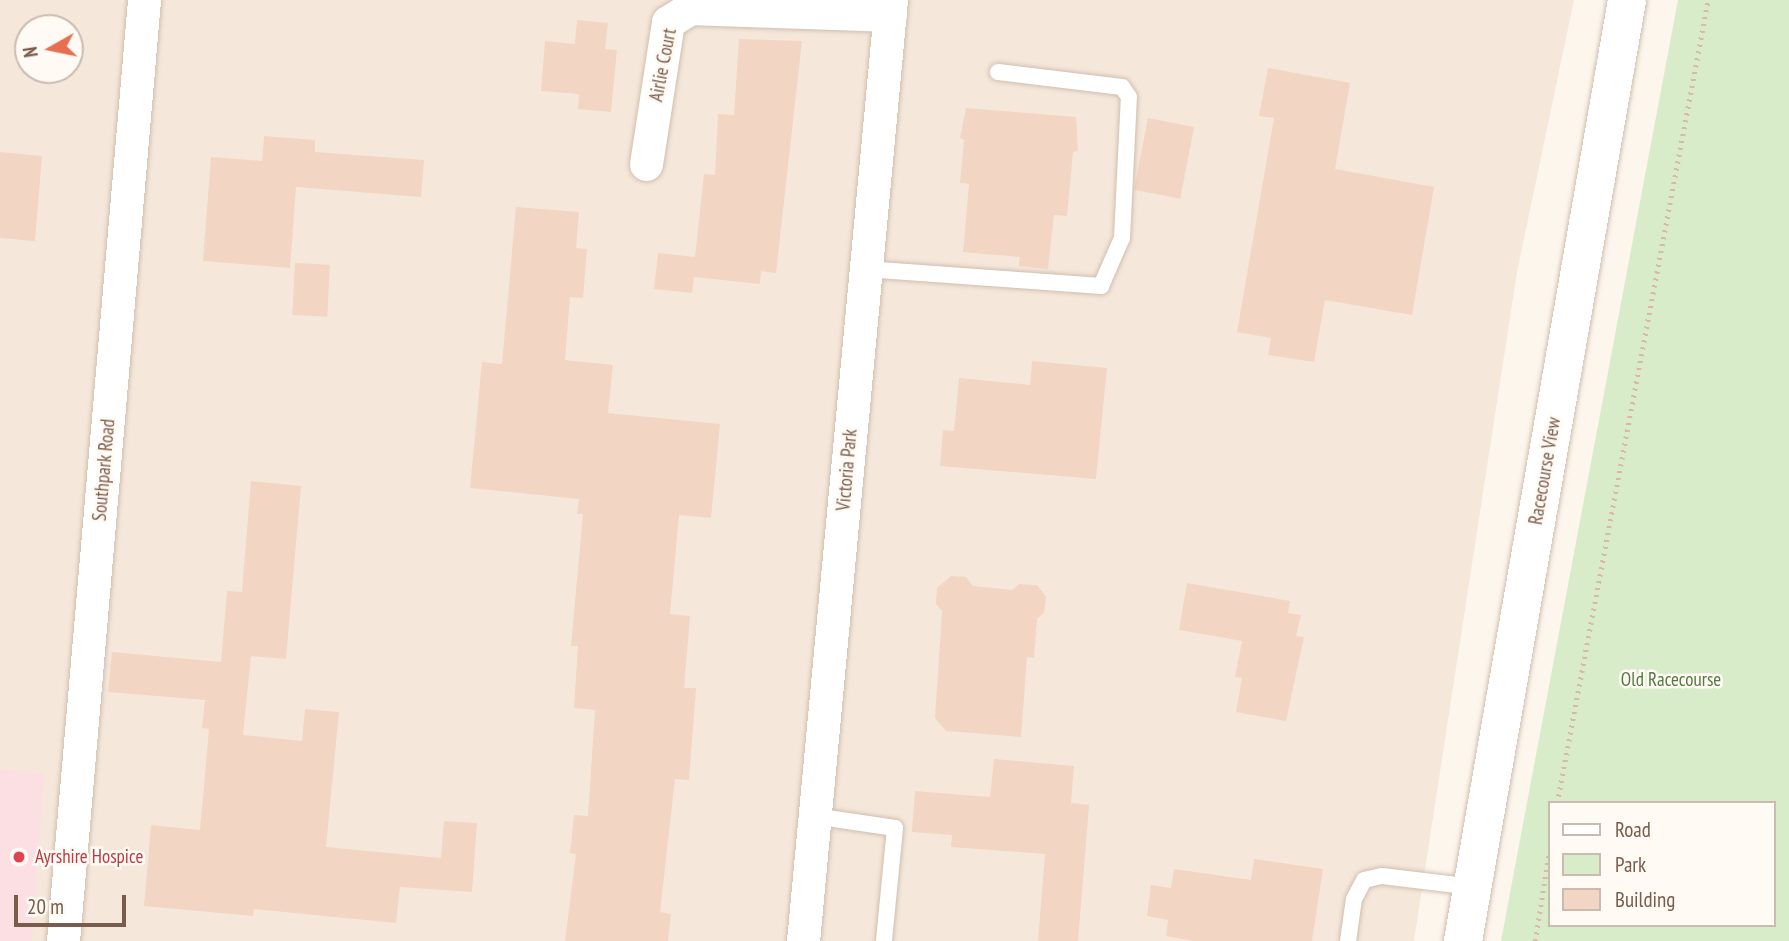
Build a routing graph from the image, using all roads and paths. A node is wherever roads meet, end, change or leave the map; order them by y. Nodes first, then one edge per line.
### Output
1 (144, 0) edge
2 (1627, 0) edge
3 (1708, 0) edge
4 (890, 8) edge
5 (998, 72) dead end
6 (646, 164) dead end
7 (865, 269) junction
8 (1558, 801) edge
9 (814, 816) junction
10 (1548, 859) edge
11 (1473, 887) junction
12 (63, 941) edge
13 (803, 941) edge
14 (884, 941) edge
15 (1348, 941) edge
16 (1463, 941) edge
17 (1535, 941) edge

1 - 12 street, Southpark Road
2 - 11 street, Racecourse View
3 - 8 path
4 - 6 street, Airlie Court
4 - 7 street, Victoria Park
5 - 7 lane
7 - 9 street, Victoria Park
9 - 13 street, Victoria Park
9 - 14 lane
10 - 17 path
11 - 15 lane
11 - 16 street, Racecourse View

